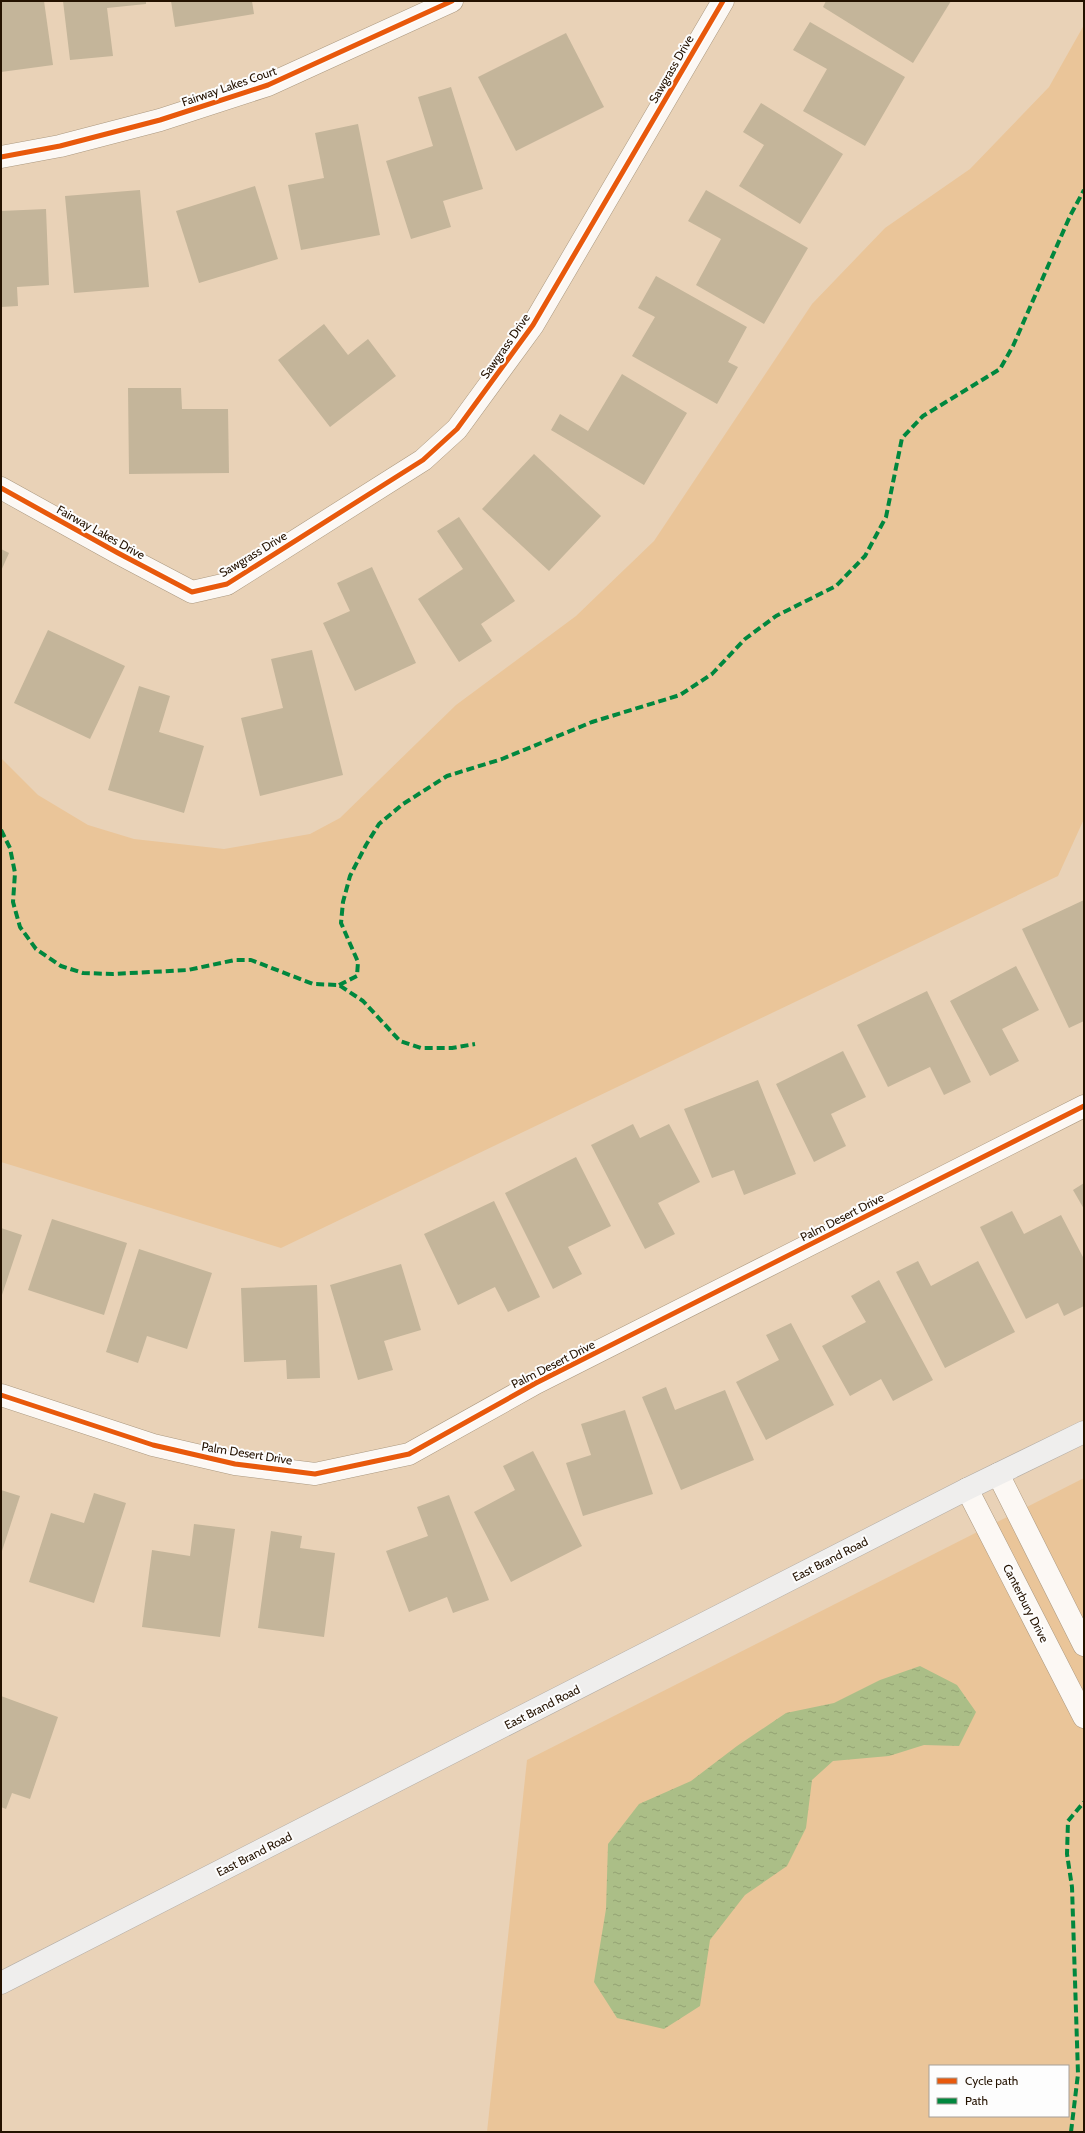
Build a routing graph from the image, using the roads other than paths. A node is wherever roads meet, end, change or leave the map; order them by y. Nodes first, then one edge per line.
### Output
1 (452, 1) edge
2 (721, 2) edge
3 (1, 157) edge
4 (1, 488) edge
5 (192, 592) joint
6 (1084, 1106) edge
7 (1, 1395) edge
8 (1084, 1432) edge
9 (998, 1474) junction
10 (967, 1489) junction
11 (1084, 1645) edge
12 (1084, 1717) edge
13 (1, 1983) edge

1 - 3 street, Fairway Lakes Court
2 - 5 street, Sawgrass Drive
4 - 5 street, Fairway Lakes Drive
6 - 7 street, Palm Desert Drive
8 - 9 main road, East Brand Road
9 - 10 main road, East Brand Road
9 - 11 street
10 - 12 street, Canterbury Drive
10 - 13 main road, East Brand Road

